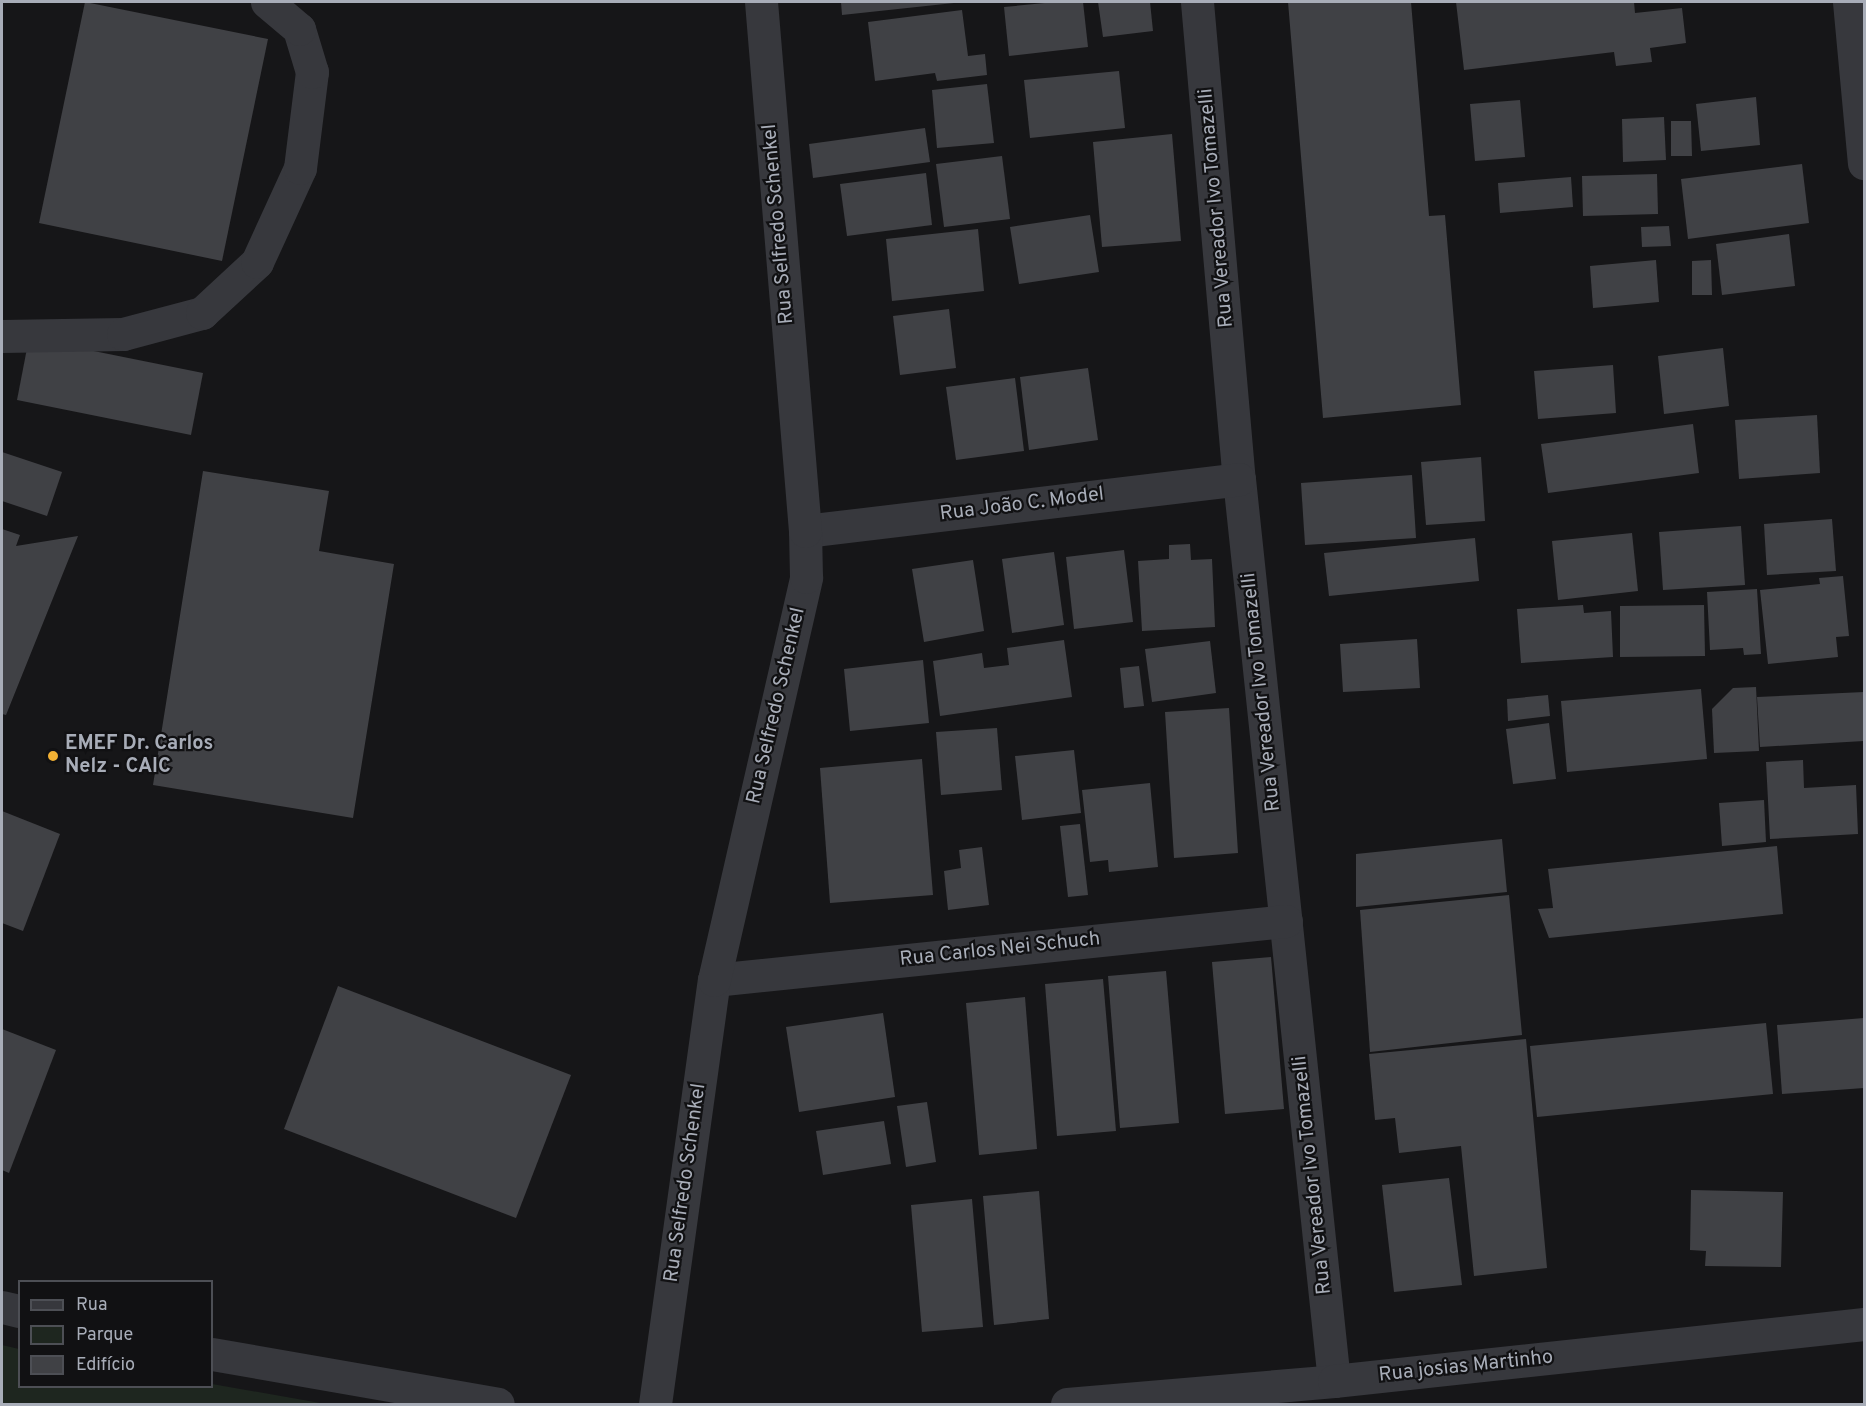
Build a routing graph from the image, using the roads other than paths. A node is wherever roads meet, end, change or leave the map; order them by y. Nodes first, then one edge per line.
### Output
1 (267, 2) edge
2 (760, 2) edge
3 (1197, 2) edge
4 (1849, 2) edge
5 (1864, 163) edge
6 (2, 336) edge
7 (1239, 479) junction
8 (805, 531) junction
9 (1286, 921) junction
10 (714, 980) junction
11 (2, 1307) edge
12 (18, 1311) edge
13 (1864, 1324) edge
14 (213, 1354) edge
15 (1334, 1381) junction
16 (498, 1404) edge
17 (655, 1404) edge
18 (1067, 1404) edge

1 - 6 street
2 - 8 street, Rua Selfredo Schenkel
3 - 7 street, Rua Vereador Ivo Tomazelli
4 - 5 street
7 - 8 street, Rua João C. Model
7 - 9 street, Rua Vereador Ivo Tomazelli
8 - 10 street, Rua Selfredo Schenkel
9 - 10 street, Rua Carlos Nei Schuch
9 - 15 street, Rua Vereador Ivo Tomazelli
10 - 17 street, Rua Selfredo Schenkel
11 - 12 street
13 - 15 street, Rua josias Martinho
14 - 16 street
15 - 18 street, Rua josias Martinho

